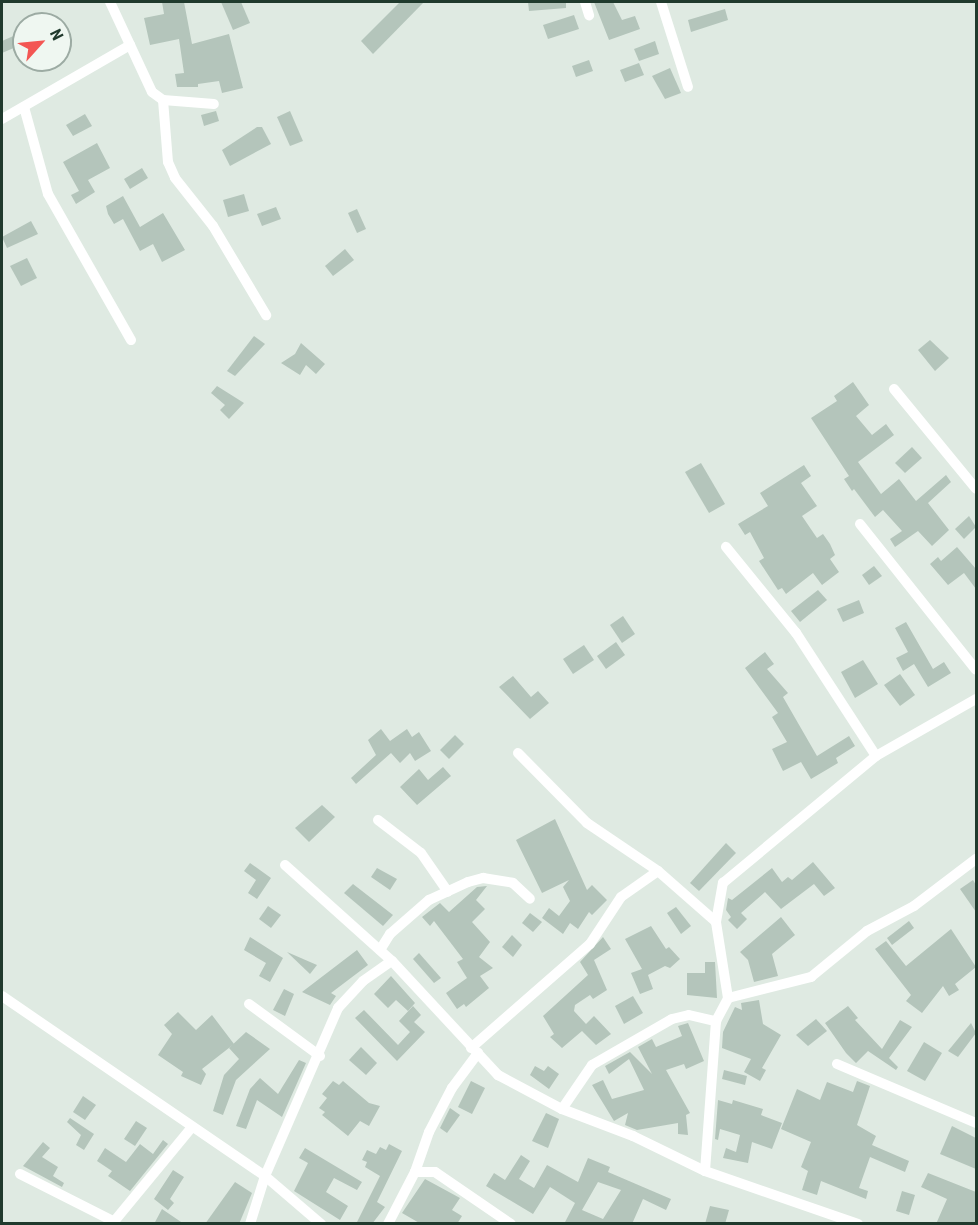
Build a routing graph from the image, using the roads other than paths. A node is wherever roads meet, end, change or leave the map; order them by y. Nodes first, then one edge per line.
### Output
1 (110, 2) edge
2 (585, 2) edge
3 (661, 2) edge
4 (589, 15) dead end
5 (130, 45) junction
6 (688, 87) dead end
7 (163, 100) junction
8 (214, 104) dead end
9 (24, 107) junction
10 (2, 119) edge
11 (266, 315) dead end
12 (131, 340) dead end
13 (894, 389) dead end
14 (976, 489) edge
15 (860, 524) dead end
16 (726, 547) dead end
17 (976, 670) edge
18 (976, 699) edge
19 (518, 753) dead end
20 (876, 756) junction
21 (378, 820) dead end
22 (976, 859) edge
23 (285, 865) dead end
24 (658, 871) junction
25 (448, 892) junction
26 (530, 899) dead end
27 (716, 922) junction
28 (380, 950) junction
29 (392, 961) junction
30 (2, 996) edge
31 (728, 998) junction
32 (249, 1004) dead end
33 (716, 1021) junction
34 (475, 1051) junction
35 (320, 1056) junction
36 (837, 1064) dead end
37 (562, 1109) junction
38 (976, 1124) edge
39 (191, 1128) junction
40 (705, 1171) junction
41 (415, 1172) junction
42 (20, 1174) dead end
43 (265, 1176) junction
44 (113, 1222) edge
45 (250, 1224) edge
46 (321, 1224) edge
47 (388, 1224) edge
48 (511, 1224) edge
49 (858, 1224) edge

1 - 5 street
2 - 4 street
3 - 6 street
5 - 7 street
5 - 9 street
7 - 8 street
7 - 11 street
9 - 10 street
9 - 12 street
13 - 14 street
15 - 17 street
16 - 20 street
18 - 20 street
19 - 24 street
20 - 27 street
21 - 25 street
22 - 31 street
23 - 28 street
24 - 27 street
24 - 34 street
25 - 26 street
25 - 28 street
27 - 31 street
28 - 29 street
29 - 34 street
29 - 35 street
30 - 39 street
31 - 33 street
32 - 35 street
33 - 37 street
33 - 40 street
34 - 37 street
34 - 41 street
35 - 43 street
36 - 38 street
37 - 40 street
39 - 43 street
39 - 44 street
40 - 49 street
41 - 47 street
41 - 48 street
42 - 44 street
43 - 45 street
43 - 46 street

